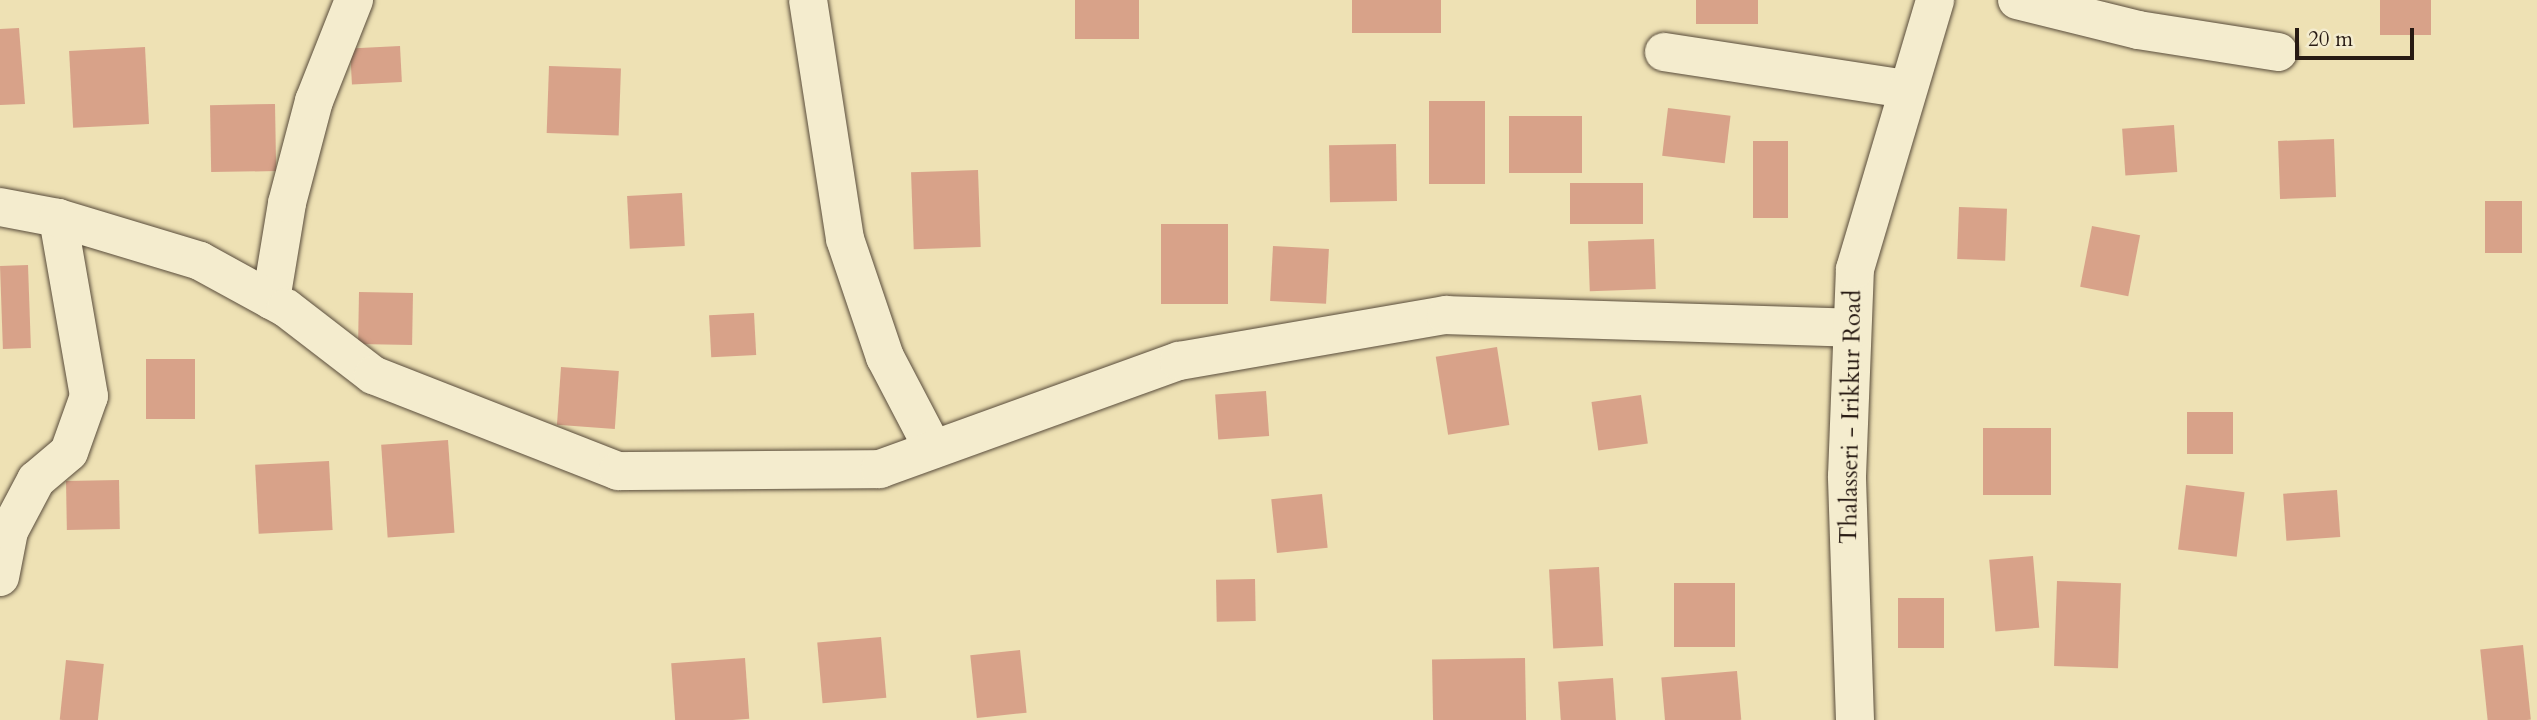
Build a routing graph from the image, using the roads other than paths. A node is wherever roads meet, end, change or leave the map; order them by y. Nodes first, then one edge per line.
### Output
1 (354, 0) edge
2 (808, 0) edge
3 (1935, 0) edge
4 (2017, 0) edge
5 (1664, 52) dead end
6 (2278, 52) dead end
7 (1905, 89) junction
8 (0, 207) edge
9 (58, 218) junction
10 (271, 300) junction
11 (1849, 328) junction
12 (933, 449) junction
13 (0, 577) edge
14 (1855, 720) edge

1 - 10 street
2 - 12 street
3 - 7 street, Thalasseri - Irikkur Road
4 - 6 street
5 - 7 street
7 - 11 street, Thalasseri - Irikkur Road
8 - 9 street
9 - 10 street
9 - 13 street
10 - 12 street
11 - 12 street
11 - 14 street, Thalasseri - Irikkur Road

